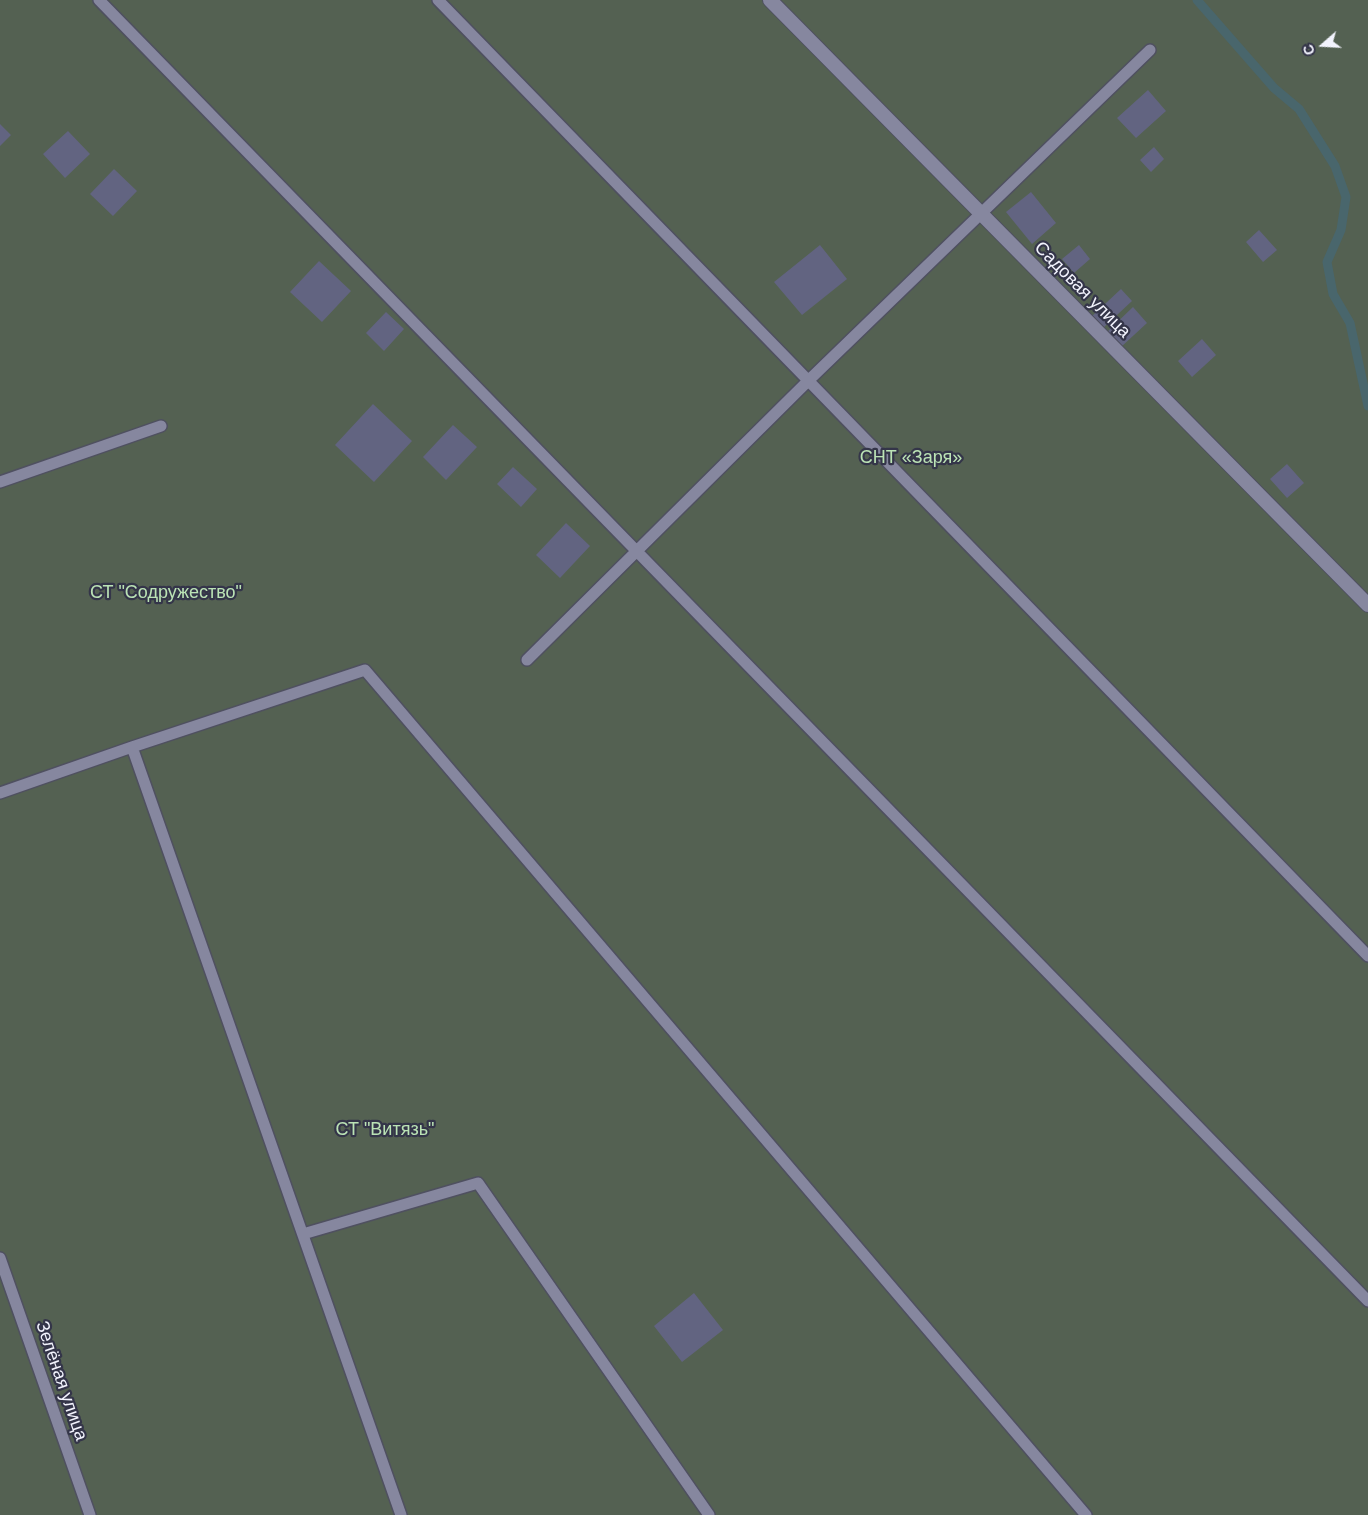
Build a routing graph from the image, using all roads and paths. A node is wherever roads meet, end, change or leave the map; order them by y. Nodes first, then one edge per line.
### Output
1 (99, 0) edge
2 (438, 0) edge
3 (770, 0) edge
4 (1150, 50) dead end
5 (980, 214) junction
6 (809, 380) junction
7 (161, 426) dead end
8 (0, 482) edge
9 (637, 552) junction
10 (1368, 605) edge
11 (527, 660) dead end
12 (132, 747) junction
13 (0, 793) edge
14 (1368, 956) edge
15 (303, 1234) junction
16 (0, 1258) edge
17 (1368, 1301) edge
18 (90, 1515) edge
19 (400, 1515) edge
20 (709, 1515) edge
21 (1086, 1515) edge

1 - 9 lane
2 - 6 lane
3 - 5 street, Садовая улица
4 - 5 lane
5 - 6 lane
5 - 10 street, Садовая улица
6 - 9 lane
6 - 14 lane
7 - 8 lane
9 - 11 lane
9 - 17 lane
12 - 13 lane
12 - 15 lane
12 - 21 lane
15 - 19 lane
15 - 20 lane
16 - 18 lane, Зелёная улица

